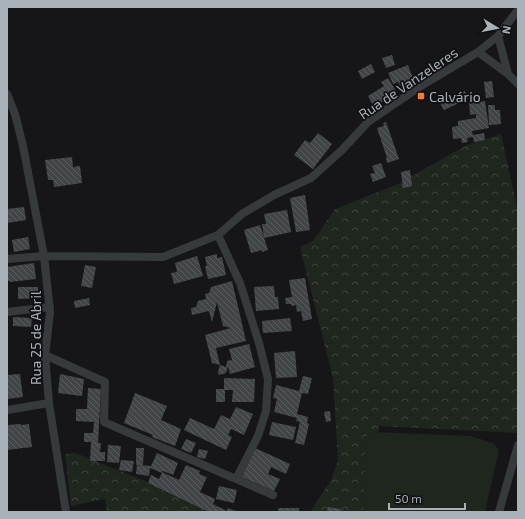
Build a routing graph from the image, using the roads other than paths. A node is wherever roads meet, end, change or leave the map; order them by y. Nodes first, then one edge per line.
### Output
1 (518, 10) edge
2 (498, 36) junction
3 (478, 52) junction
4 (508, 74) junction
5 (518, 84) edge
6 (7, 94) edge
7 (218, 235) junction
8 (44, 256) junction
9 (7, 259) edge
10 (50, 307) junction
11 (7, 312) edge
12 (45, 355) junction
13 (49, 403) junction
14 (7, 410) edge
15 (518, 446) edge
16 (236, 480) junction
17 (273, 495) dead end
18 (66, 512) edge
19 (499, 512) edge

1 - 2 street, Rua de Vanzeleres
2 - 3 street, Rua de Vanzeleres
2 - 4 street
3 - 4 street
3 - 7 street, Rua de Vanzeleres
4 - 5 street
6 - 8 street, Rua 25 de Abril
7 - 8 street, Rua de Vanzeleres
7 - 16 street
8 - 9 street, Rua de Vanzeleres
8 - 10 street, Rua 25 de Abril
10 - 11 street
10 - 12 street, Rua 25 de Abril
12 - 13 street, Rua 25 de Abril
12 - 16 street
13 - 14 street
13 - 18 street, Rua 25 de Abril
15 - 19 street
16 - 17 street

